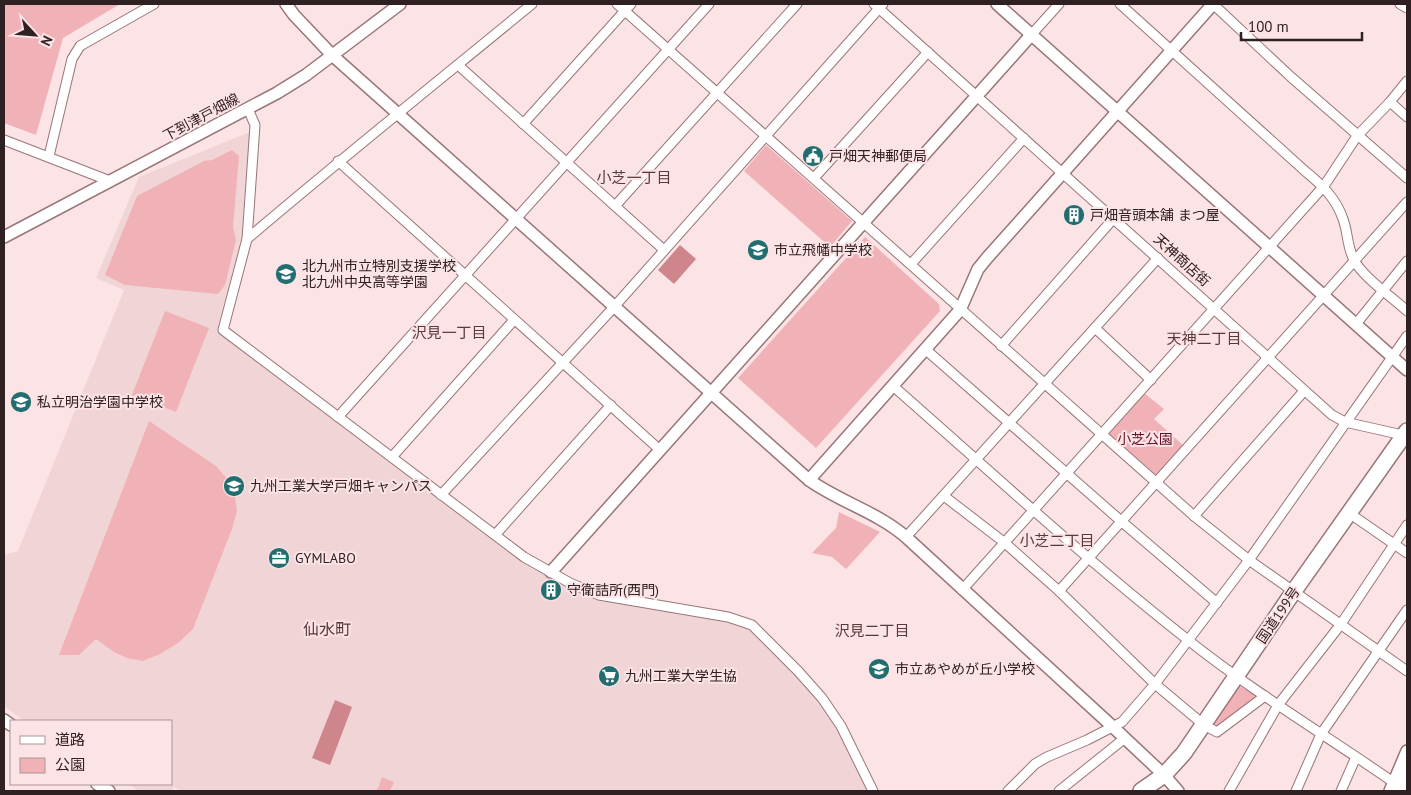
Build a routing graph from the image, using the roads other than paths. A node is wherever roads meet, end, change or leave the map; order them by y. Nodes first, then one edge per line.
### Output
1 (154, 4) edge
2 (286, 4) edge
3 (400, 4) edge
4 (532, 4) edge
5 (617, 4) edge
6 (708, 4) edge
7 (797, 4) edge
8 (998, 4) edge
9 (1059, 4) edge
10 (1120, 4) edge
11 (1213, 4) edge
12 (1400, 4) edge
13 (878, 5) edge
14 (628, 7) edge
15 (1407, 8) edge
16 (1032, 34) junction
17 (668, 49) junction
18 (1171, 50) junction
19 (928, 52) junction
20 (332, 55) junction
21 (458, 64) junction
22 (1407, 81) edge
23 (717, 92) junction
24 (977, 96) junction
25 (1390, 102) junction
26 (248, 109) junction
27 (1117, 111) junction
28 (398, 114) junction
29 (1407, 117) edge
30 (523, 124) junction
31 (766, 136) junction
32 (1357, 136) junction
33 (1024, 138) junction
34 (4, 140) edge
35 (49, 156) junction
36 (338, 161) junction
37 (566, 161) junction
38 (1063, 172) junction
39 (814, 178) junction
40 (1407, 178) edge
41 (110, 182) junction
42 (1324, 186) junction
43 (1407, 202) edge
44 (615, 206) junction
45 (1114, 218) junction
46 (515, 219) junction
47 (864, 222) junction
48 (4, 237) edge
49 (247, 239) junction
50 (1270, 247) junction
51 (664, 250) junction
52 (1158, 258) junction
53 (1407, 261) edge
54 (1354, 262) junction
55 (911, 264) junction
56 (465, 276) junction
57 (1383, 290) junction
58 (1323, 294) junction
59 (614, 306) junction
60 (1215, 309) junction
61 (960, 310) junction
62 (1407, 311) edge
63 (514, 320) junction
64 (1356, 324) junction
65 (1095, 328) junction
66 (1407, 336) edge
67 (1001, 346) junction
68 (925, 349) junction
69 (1267, 357) junction
70 (1392, 357) junction
71 (561, 362) junction
72 (1407, 370) edge
73 (1151, 380) junction
74 (1044, 385) junction
75 (893, 386) junction
76 (1304, 391) junction
77 (711, 394) junction
78 (610, 405) junction
79 (338, 417) junction
80 (1345, 422) junction
81 (1010, 423) junction
82 (1406, 434) edge
83 (1101, 435) junction
84 (660, 450) junction
85 (392, 457) junction
86 (977, 459) junction
87 (1067, 474) junction
88 (808, 480) junction
89 (1156, 484) junction
90 (441, 495) junction
91 (944, 496) junction
92 (1034, 511) junction
93 (1349, 514) junction
94 (1194, 516) junction
95 (1121, 521) junction
96 (1407, 525) edge
97 (495, 535) junction
98 (906, 537) junction
99 (1005, 543) junction
100 (1394, 544) junction
101 (1407, 553) edge
102 (1088, 558) junction
103 (1249, 560) junction
104 (551, 572) junction
105 (962, 590) junction
106 (1059, 590) junction
107 (1294, 591) junction
108 (1217, 602) junction
109 (1407, 610) edge
110 (1341, 624) junction
111 (1188, 640) junction
112 (1379, 651) junction
113 (1407, 671) edge
114 (1237, 677) junction
115 (1155, 684) junction
116 (1265, 696) junction
117 (1278, 705) junction
118 (1204, 725) junction
119 (1113, 727) junction
120 (1321, 734) junction
121 (1125, 738) junction
122 (1407, 751) edge
123 (1356, 757) junction
124 (1407, 772) edge
125 (1164, 774) junction
126 (1398, 789) edge
127 (1010, 790) edge
128 (873, 791) edge
129 (1059, 791) edge
130 (1142, 791) edge
131 (1178, 791) edge
132 (1229, 791) edge
133 (1296, 791) edge
134 (1341, 791) edge

1 - 35 street
2 - 20 street
3 - 20 street, 下到津戸畑線
4 - 21 street
5 - 14 street
6 - 17 street
7 - 23 street
8 - 16 street
9 - 16 street
10 - 18 street
11 - 18 street
11 - 32 street
12 - 15 street
13 - 19 street, 天神商店街
13 - 31 street
14 - 17 street
14 - 30 street
16 - 24 street
16 - 27 street
17 - 23 street
17 - 37 street
18 - 27 street
18 - 42 street
19 - 24 street, 天神商店街
19 - 39 street
20 - 26 street, 下到津戸畑線
20 - 28 street
21 - 28 street
21 - 30 street
22 - 25 street
23 - 31 street
23 - 44 street
24 - 33 street, 天神商店街
24 - 47 street
25 - 29 street
25 - 32 street
26 - 41 street, 下到津戸畑線
26 - 49 street
27 - 38 street
27 - 50 street
28 - 36 street
28 - 46 street
30 - 37 street
31 - 39 street
31 - 51 street
32 - 40 street
32 - 42 street
33 - 38 street, 天神商店街
33 - 55 street
34 - 35 street
35 - 41 street
36 - 49 street
36 - 56 street
37 - 44 street
37 - 46 street
38 - 45 street, 天神商店街
38 - 61 street
39 - 47 street
41 - 48 street, 下到津戸畑線
42 - 50 street
42 - 54 street
43 - 54 street
44 - 51 street
45 - 52 street, 天神商店街
45 - 67 street
46 - 56 street
46 - 59 street
47 - 55 street
47 - 77 street
49 - 79 street
50 - 58 street
50 - 60 street
51 - 59 street
52 - 60 street, 天神商店街
52 - 65 street
53 - 57 street
54 - 57 street
54 - 58 street
55 - 61 street
56 - 63 street
56 - 79 street
57 - 62 street
57 - 64 street
58 - 64 street
58 - 69 street
59 - 71 street
59 - 77 street
60 - 69 street, 天神商店街
60 - 73 street
61 - 67 street
61 - 68 street
63 - 71 street
63 - 85 street
64 - 70 street
65 - 73 street
65 - 74 street
66 - 70 street
67 - 74 street
68 - 75 street
68 - 81 street
69 - 76 street, 天神商店街
69 - 89 street
70 - 72 street
70 - 80 street
71 - 78 street
71 - 90 street
73 - 83 street
74 - 81 street
74 - 83 street
75 - 86 street
75 - 88 street
76 - 80 street, 天神商店街
76 - 94 street
77 - 84 street
77 - 88 street
78 - 84 street
78 - 97 street
79 - 85 street
80 - 82 street
80 - 103 street
81 - 86 street
81 - 87 street
82 - 93 highway, 国道199号
83 - 87 street
83 - 89 street
84 - 104 street
85 - 90 street
86 - 91 street
86 - 92 street
87 - 92 street
87 - 95 street
88 - 98 street
89 - 94 street
89 - 95 street
90 - 97 street
91 - 98 street
91 - 99 street
92 - 99 street
92 - 102 street
93 - 100 street
93 - 107 highway, 国道199号
94 - 103 street
95 - 102 street
95 - 108 street
96 - 100 street
97 - 104 street
98 - 105 street
99 - 105 street
99 - 106 street
100 - 101 street
100 - 110 street
102 - 106 street
102 - 111 street
103 - 107 street
103 - 108 street
104 - 128 street
105 - 119 street
106 - 115 street
107 - 110 street
107 - 114 highway, 国道199号
108 - 111 street
109 - 112 street
110 - 112 street
110 - 117 street
111 - 114 street
111 - 115 street
112 - 113 street
112 - 120 street
114 - 116 street
114 - 118 highway, 国道199号
115 - 118 street
115 - 119 street
116 - 117 street
116 - 118 street
117 - 120 street
117 - 132 street
118 - 125 highway, 国道199号
119 - 121 street
119 - 127 street
120 - 123 street
120 - 133 street
121 - 125 street
121 - 129 street
122 - 126 street
123 - 126 street
123 - 134 street
124 - 126 street
125 - 130 highway, 国道199号
125 - 131 street

